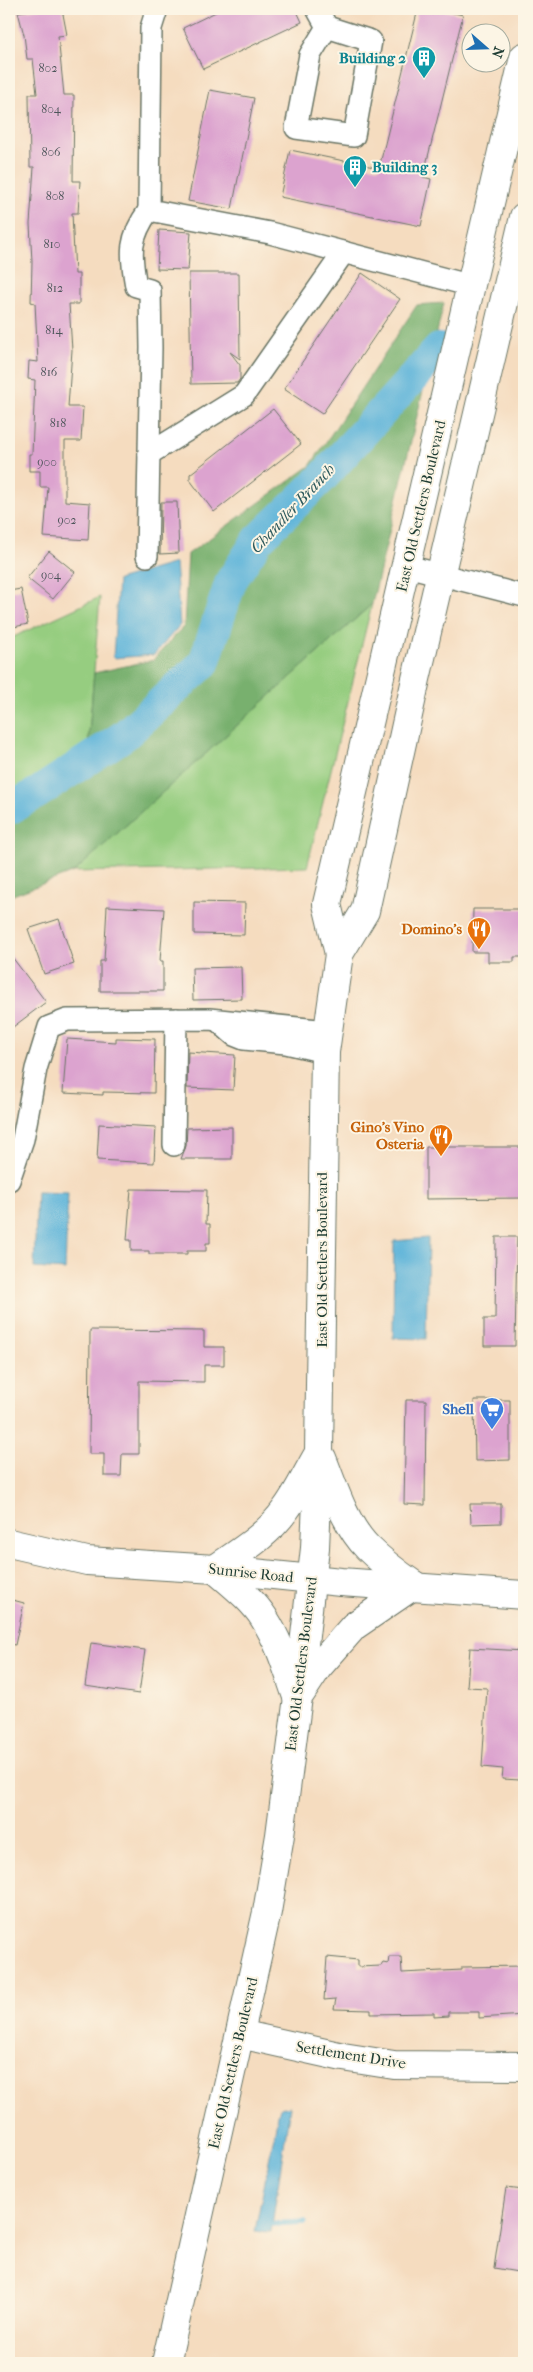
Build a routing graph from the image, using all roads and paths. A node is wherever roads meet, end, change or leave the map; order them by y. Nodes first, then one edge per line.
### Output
1 (157, 9) edge
2 (317, 9) edge
3 (327, 27) junction
4 (524, 57) edge
5 (149, 210) junction
6 (524, 217) edge
7 (344, 252) junction
8 (472, 286) junction
9 (149, 454) junction
10 (147, 556) dead end
11 (407, 566) junction
12 (441, 575) junction
13 (524, 596) edge
14 (340, 954) junction
15 (176, 1019) junction
16 (326, 1041) junction
17 (174, 1146) dead end
18 (9, 1180) edge
19 (319, 1452) junction
20 (9, 1543) edge
21 (215, 1568) junction
22 (311, 1578) junction
23 (414, 1585) junction
24 (524, 1595) edge
25 (298, 1698) junction
26 (240, 2034) junction
27 (524, 2066) edge
28 (166, 2363) edge

1 - 5 street
2 - 3 street
3 - 3 street
4 - 8 main road, East Old Settlers Boulevard
5 - 7 street
5 - 9 street
6 - 12 main road, East Old Settlers Boulevard
7 - 8 street
7 - 9 street
8 - 11 main road, East Old Settlers Boulevard
9 - 10 street
11 - 12 street
11 - 14 main road, East Old Settlers Boulevard
12 - 13 street
12 - 14 main road, East Old Settlers Boulevard
14 - 16 main road, East Old Settlers Boulevard
15 - 16 street
15 - 17 street
15 - 18 street
16 - 19 main road, East Old Settlers Boulevard
19 - 21 main road
19 - 22 main road, East Old Settlers Boulevard
19 - 23 main road
20 - 21 main road, Sunrise Road
21 - 22 main road, Sunrise Road
21 - 25 main road
22 - 23 main road, Sunrise Road
22 - 25 main road, East Old Settlers Boulevard
23 - 24 main road, Sunrise Road
23 - 25 main road
25 - 26 main road, East Old Settlers Boulevard
26 - 27 main road, Settlement Drive
26 - 28 main road, East Old Settlers Boulevard

